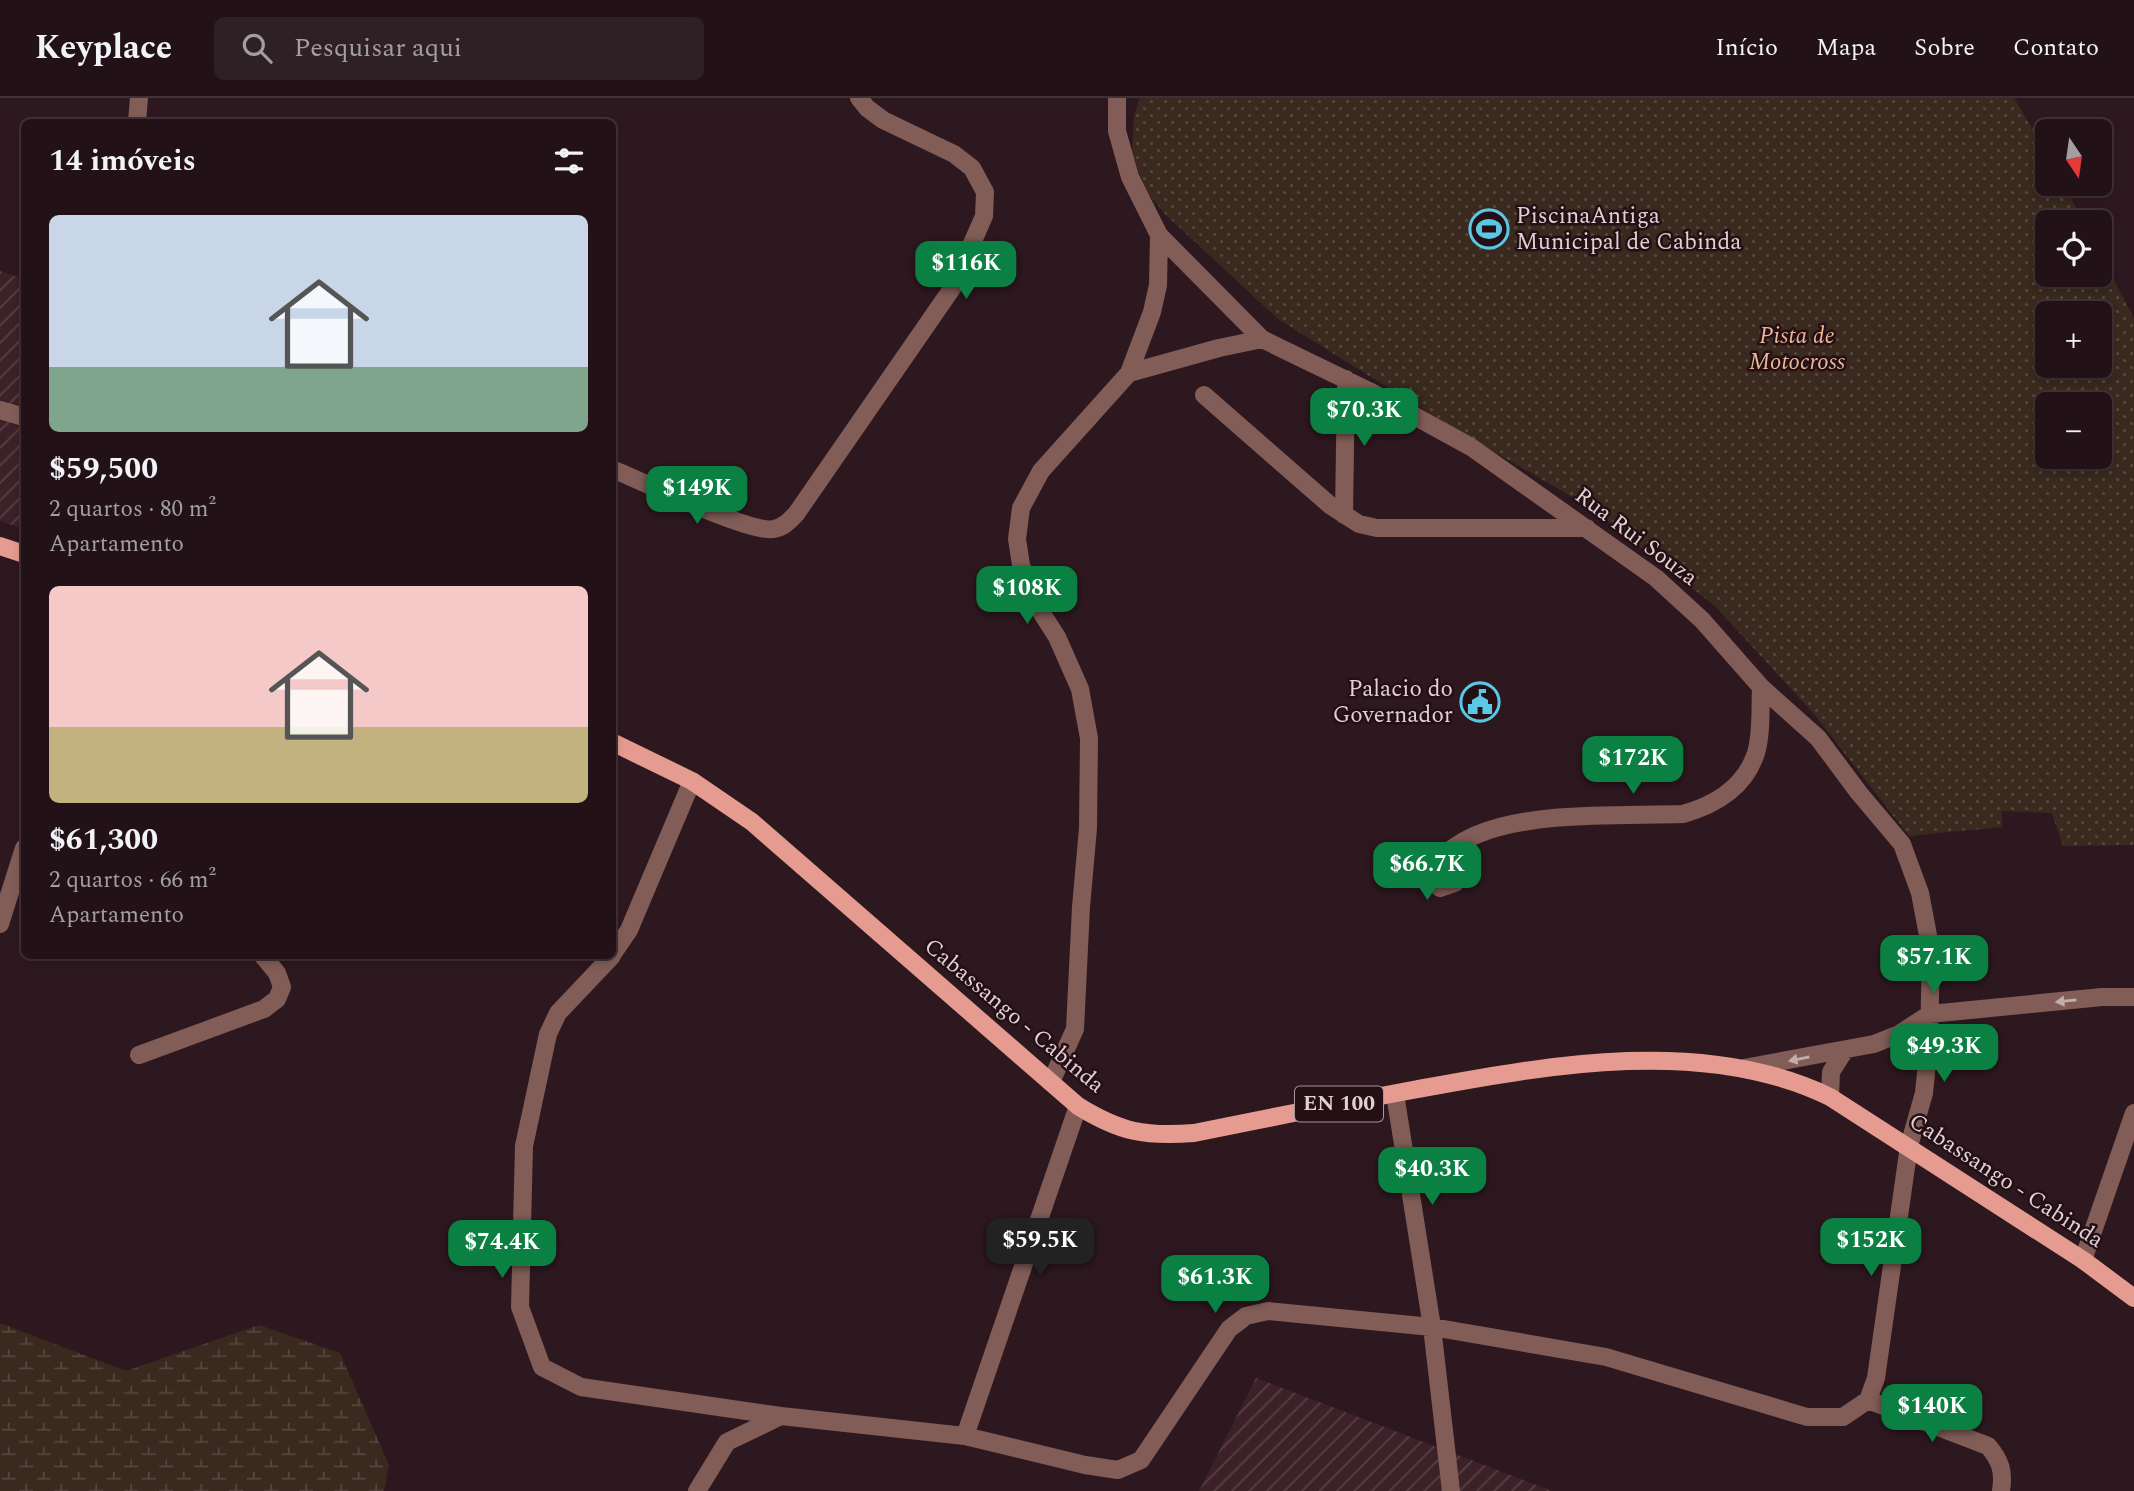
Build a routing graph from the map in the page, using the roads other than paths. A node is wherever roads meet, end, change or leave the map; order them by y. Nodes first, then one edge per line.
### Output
1 (139, 98) edge
2 (859, 98) edge
3 (1117, 98) edge
4 (137, 119) edge
5 (1159, 235) junction
6 (1262, 339) junction
7 (1129, 373) junction
8 (1346, 379) junction
9 (1204, 395) dead end
10 (0, 410) edge
11 (21, 416) edge
12 (616, 471) edge
13 (1344, 516) junction
14 (1588, 528) junction
15 (0, 546) edge
16 (21, 553) edge
17 (1761, 687) junction
18 (616, 745) edge
19 (692, 781) junction
20 (1460, 844) dead end
21 (21, 858) edge
22 (0, 924) edge
23 (616, 949) edge
24 (265, 959) edge
25 (608, 959) edge
26 (2134, 997) edge
27 (1930, 1014) junction
28 (1844, 1050) junction
29 (139, 1055) dead end
30 (1744, 1068) junction
31 (1051, 1082) junction
32 (1395, 1094) junction
33 (1830, 1097) junction
34 (1078, 1107) junction
35 (2134, 1113) edge
36 (1909, 1146) junction
37 (2083, 1260) junction
38 (2134, 1298) edge
39 (1432, 1327) junction
40 (1868, 1400) junction
41 (782, 1416) junction
42 (965, 1436) junction
43 (697, 1491) edge
44 (1451, 1491) edge
45 (2001, 1491) edge

1 - 4 street
2 - 12 street
3 - 5 street, Rua Rui Souza
5 - 6 street, Rua Rui Souza
5 - 7 street
6 - 7 street
6 - 8 street, Rua Rui Souza
7 - 31 street
8 - 13 street
8 - 14 street, Rua Rui Souza
9 - 13 street
10 - 11 street
13 - 14 street
14 - 17 street, Rua Rui Souza
15 - 16 main road
17 - 20 street
17 - 27 street, Rua Rui Souza
18 - 19 main road, Cabassango - Cabinda / EN 100
19 - 23 street
19 - 31 main road, Cabassango - Cabinda / EN 100
21 - 22 street
24 - 29 street
25 - 41 street
26 -> 27 street
27 - 28 street
27 - 36 street, Rua Rui Souza
28 -> 30 street
28 - 33 street
30 - 32 main road, Cabassango - Cabinda / EN 100
30 - 33 main road, Cabassango - Cabinda / EN 100
31 - 34 main road, Cabassango - Cabinda / EN 100
32 - 34 main road, Cabassango - Cabinda / EN 100
32 - 39 street
33 - 36 main road, Cabassango - Cabinda / EN 100
34 - 42 street
35 - 37 street
36 - 37 main road, Cabassango - Cabinda / EN 100
36 - 40 street, Rua Rui Souza
37 - 38 main road, Cabassango - Cabinda / EN 100
39 - 40 street
39 - 42 street
39 - 44 street
40 - 45 street
41 - 42 street
41 - 43 street

